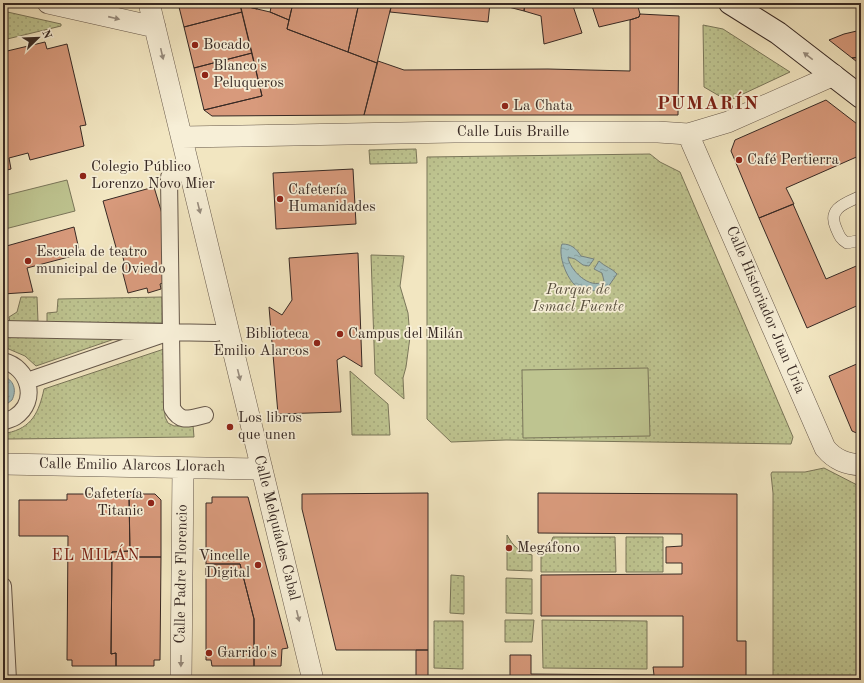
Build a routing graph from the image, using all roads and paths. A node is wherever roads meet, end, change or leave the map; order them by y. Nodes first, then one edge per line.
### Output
1 (48, 3) edge
2 (149, 3) edge
3 (730, 3) edge
4 (155, 27) junction
5 (834, 75) junction
6 (861, 97) edge
7 (688, 134) junction
8 (182, 137) junction
9 (176, 176) dead end
10 (861, 196) edge
11 (861, 240) edge
12 (3, 329) edge
13 (172, 331) junction
14 (216, 332) dead end
15 (3, 361) edge
16 (27, 381) junction
17 (205, 415) dead end
18 (3, 422) edge
19 (3, 464) edge
20 (861, 465) edge
21 (183, 468) junction
22 (262, 469) junction
23 (3, 586) edge
24 (8, 680) edge
25 (181, 680) edge
26 (313, 680) edge

1 -> 4 street
2 - 4 street, Calle Melquíades Cabal
5 -> 3 main road
4 -> 8 street, Calle Melquíades Cabal
5 - 6 main road
5 - 7 street, Calle Luis Braille
7 - 8 street, Calle Luis Braille
7 - 20 street, Calle Historiador Juan Uría
8 -> 22 street, Calle Melquíades Cabal
9 - 13 street
10 - 11 lane
12 - 13 street
13 - 14 street
13 - 16 street
13 - 17 street
15 - 16 street
16 - 18 street
19 - 21 street, Calle Emilio Alarcos Llorach
21 - 22 street, Calle Emilio Alarcos Llorach
21 -> 25 street, Calle Padre Florencio
22 -> 26 street, Calle Melquíades Cabal
23 - 24 street

